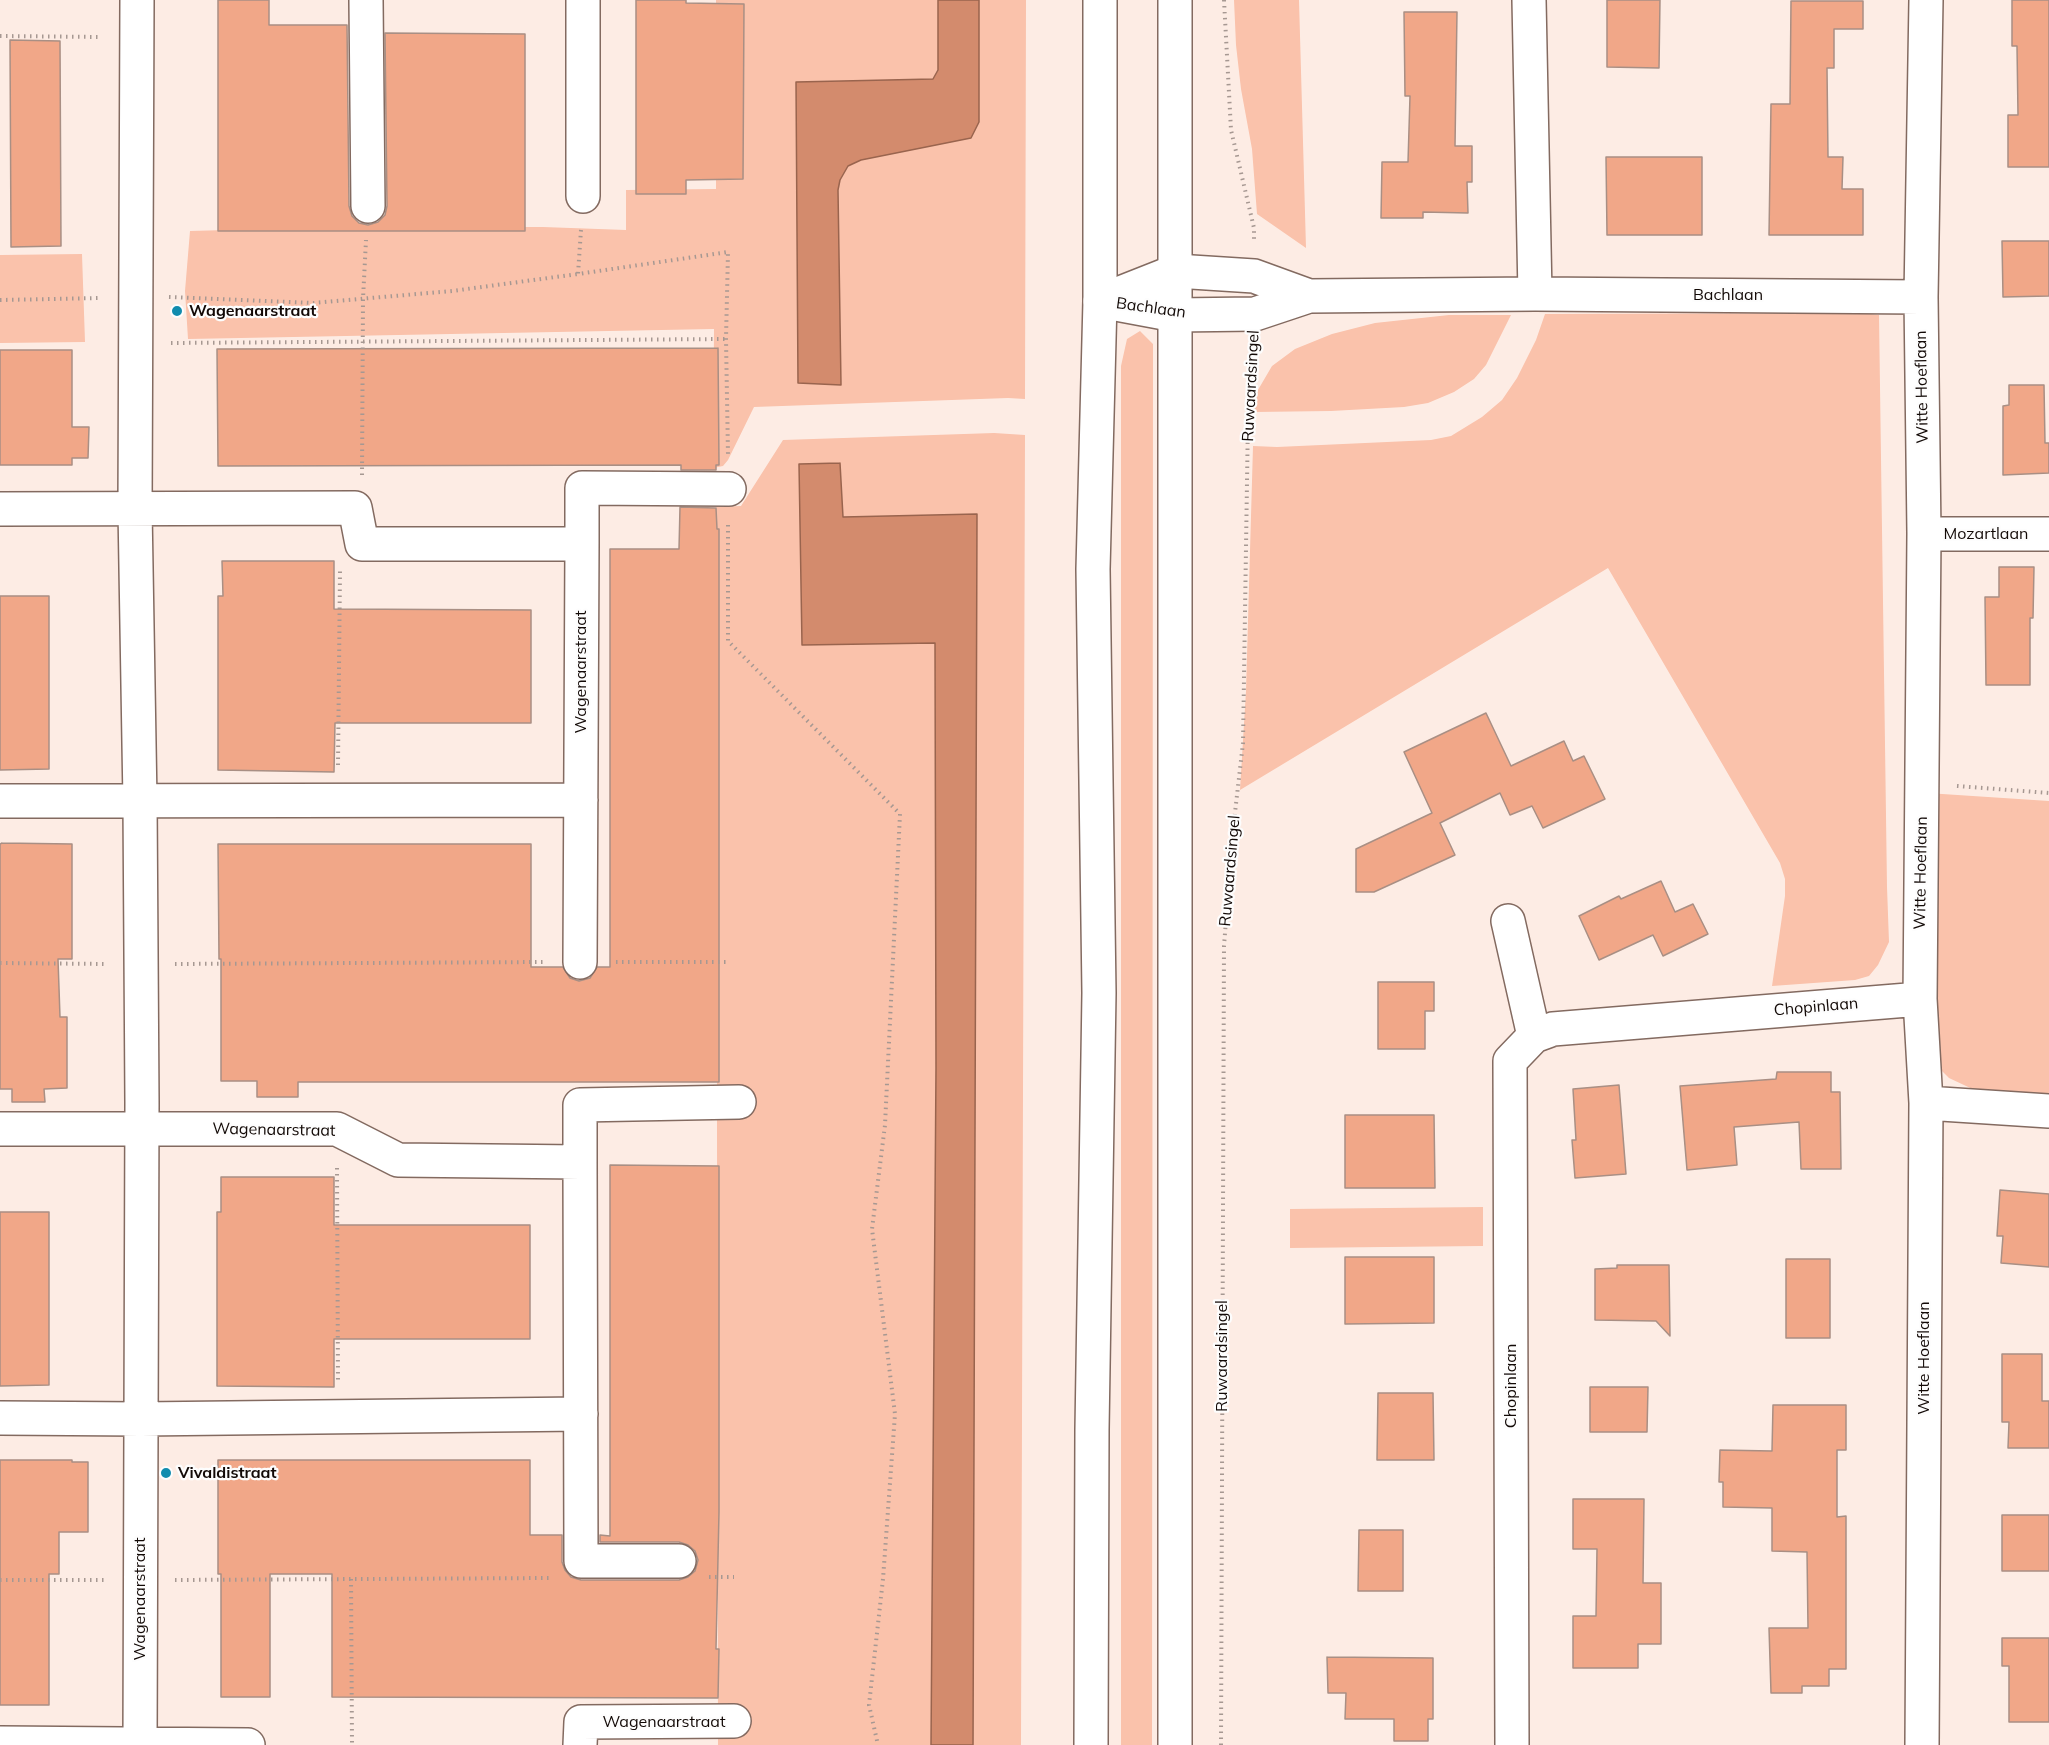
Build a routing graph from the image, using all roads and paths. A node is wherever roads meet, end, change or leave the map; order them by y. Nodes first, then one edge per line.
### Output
1 (137, 0) edge
2 (366, 0) edge
3 (583, 0) edge
4 (1100, 0) edge
5 (1175, 0) edge
6 (1224, 0) edge
7 (1529, 0) edge
8 (1926, 0) edge
9 (0, 36) edge
10 (137, 37) junction
11 (583, 196) joint
12 (368, 206) joint
13 (1176, 271) junction
14 (578, 274) junction
15 (1254, 276) junction
16 (1535, 294) junction
17 (136, 296) junction
18 (1309, 296) junction
19 (1920, 297) junction
20 (363, 299) junction
21 (0, 300) edge
22 (1100, 301) junction
23 (1255, 314) junction
24 (1176, 315) junction
25 (726, 339) junction
26 (364, 341) junction
27 (136, 344) junction
28 (362, 484) dead end
29 (729, 489) junction
30 (135, 509) junction
31 (0, 510) edge
32 (1924, 534) junction
33 (2049, 534) edge
34 (582, 544) junction
35 (340, 566) dead end
36 (1923, 783) junction
37 (2049, 793) edge
38 (581, 800) junction
39 (0, 801) edge
40 (338, 801) junction
41 (140, 802) junction
42 (1508, 921) dead end
43 (580, 962) junction
44 (726, 962) dead end
45 (0, 963) edge
46 (141, 964) junction
47 (1920, 999) junction
48 (1534, 1036) junction
49 (738, 1102) dead end
50 (1926, 1103) junction
51 (2049, 1111) edge
52 (142, 1128) junction
53 (0, 1129) edge
54 (337, 1129) junction
55 (580, 1162) junction
56 (581, 1414) junction
57 (339, 1417) junction
58 (0, 1418) edge
59 (141, 1419) junction
60 (688, 1569) joint
61 (570, 1570) junction
62 (734, 1577) dead end
63 (351, 1579) junction
64 (0, 1580) edge
65 (140, 1580) junction
66 (734, 1721) dead end
67 (0, 1743) edge
68 (140, 1744) edge
69 (248, 1745) edge
70 (352, 1745) edge
71 (580, 1745) edge
72 (878, 1745) edge
73 (1091, 1745) edge
74 (1175, 1745) edge
75 (1221, 1745) edge
76 (1512, 1745) edge
77 (1922, 1745) edge

1 - 10 street, Wagenaarstraat
2 - 12 street
3 - 11 street
4 - 22 street
5 - 13 street
6 - 15 path
7 - 16 street
8 - 19 street, Witte Hoeflaan
9 - 10 path
10 - 17 street, Wagenaarstraat
11 - 14 path
12 - 20 path
13 - 15 street, Bachlaan
13 - 22 street, Bachlaan
13 - 24 street
14 - 20 path
14 - 25 path
15 - 18 street, Bachlaan
16 - 18 street, Bachlaan
16 - 19 street, Bachlaan
17 - 20 path
17 - 21 path
17 - 27 street, Wagenaarstraat
18 - 23 street, Bachlaan
19 - 32 street, Witte Hoeflaan
20 - 26 path
22 - 24 street, Bachlaan
22 - 73 street
23 - 24 street, Bachlaan
23 - 75 path, Ruwaardsingel
24 - 74 street
25 - 26 path
25 - 29 path
26 - 27 path
26 - 28 path
27 - 30 street, Wagenaarstraat
29 - 34 street, Wagenaarstraat
29 - 72 path
30 - 31 street
30 - 34 street
30 - 41 street, Wagenaarstraat
32 - 33 street, Mozartlaan
32 - 36 street, Witte Hoeflaan
34 - 38 street, Wagenaarstraat
35 - 40 path
36 - 37 path
36 - 47 street, Witte Hoeflaan
38 - 40 street
38 - 43 street, Wagenaarstraat
39 - 41 street
40 - 41 street
41 - 46 street, Wagenaarstraat
42 - 48 street
43 - 44 path
43 - 46 path
45 - 46 path
46 - 52 street, Wagenaarstraat
47 - 48 street, Chopinlaan
47 - 50 street, Witte Hoeflaan
48 - 76 street, Chopinlaan
49 - 55 street
50 - 51 street
50 - 77 street, Witte Hoeflaan
52 - 53 street, Wagenaarstraat
52 - 54 street, Wagenaarstraat
52 - 59 street, Wagenaarstraat
54 - 55 street, Wagenaarstraat
54 - 57 path
55 - 56 street
56 - 57 street
56 - 61 street
57 - 59 street
58 - 59 street
59 - 65 street, Wagenaarstraat
60 - 61 street
60 - 62 path
61 - 63 path
63 - 65 path
63 - 70 path
64 - 65 path
65 - 68 street, Wagenaarstraat
66 - 71 street, Wagenaarstraat
67 - 68 street
68 - 69 street

